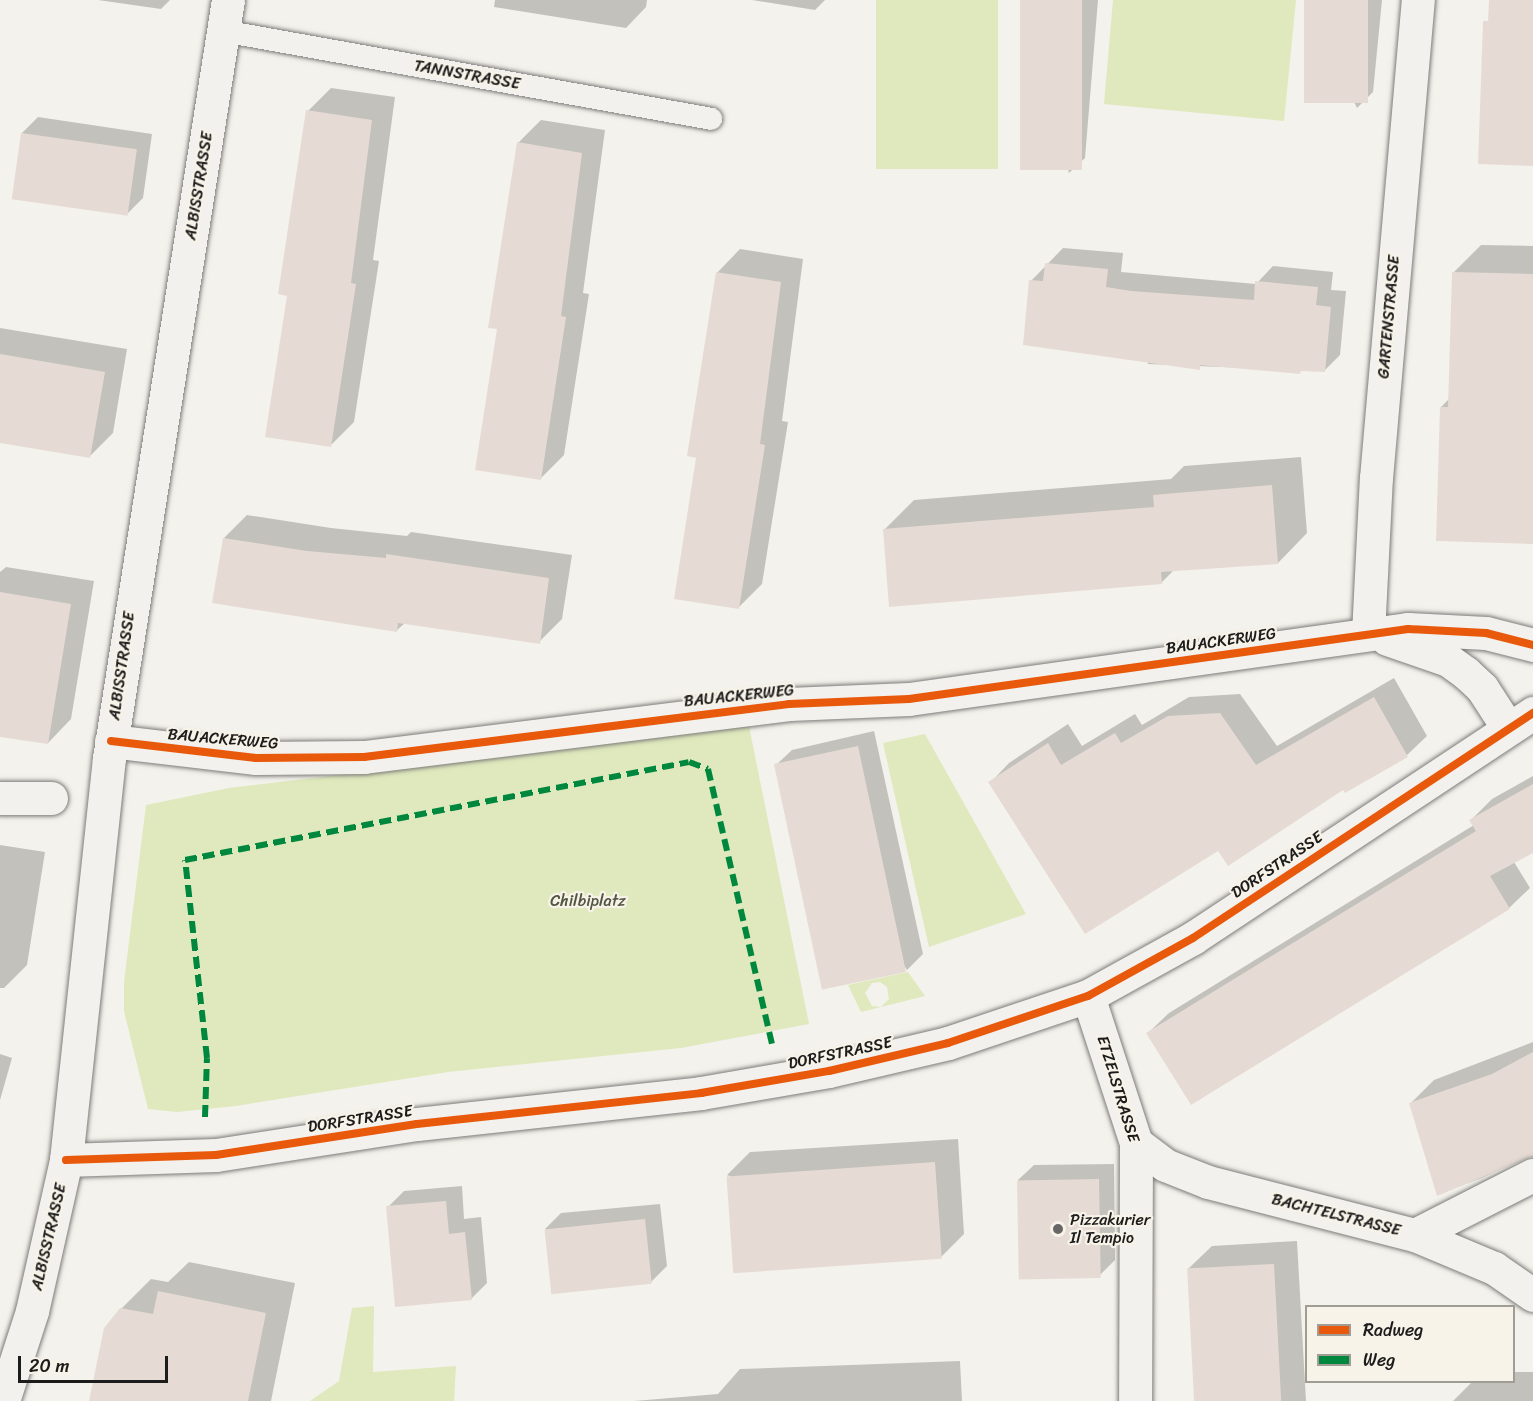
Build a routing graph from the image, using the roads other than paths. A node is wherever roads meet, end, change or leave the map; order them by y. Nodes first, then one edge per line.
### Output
1 (1418, 0) edge
2 (226, 16) edge
3 (711, 119) dead end
4 (1368, 634) junction
5 (1533, 645) edge
6 (1520, 720) edge
7 (111, 741) junction
8 (0, 798) edge
9 (51, 798) dead end
10 (1088, 996) junction
11 (1136, 1143) junction
12 (66, 1160) junction
13 (1533, 1175) edge
14 (1415, 1235) junction
15 (1533, 1295) edge
16 (3, 1401) edge
17 (1135, 1401) edge

1 - 4 street, GARTENSTRASSE
2 - 3 lane, TANNSTRASSE
2 - 7 street, ALBISSTRASSE
4 - 5 street
4 - 6 street
4 - 7 street, BAUACKERWEG
6 - 10 street, DORFSTRASSE
7 - 12 street, ALBISSTRASSE
8 - 9 street
10 - 11 street, ETZELSTRASSE
10 - 12 street, DORFSTRASSE
11 - 14 street, BACHTELSTRASSE
11 - 17 street, ETZELSTRASSE
12 - 16 street, ALBISSTRASSE
13 - 14 street
14 - 15 street, BACHTELSTRASSE

